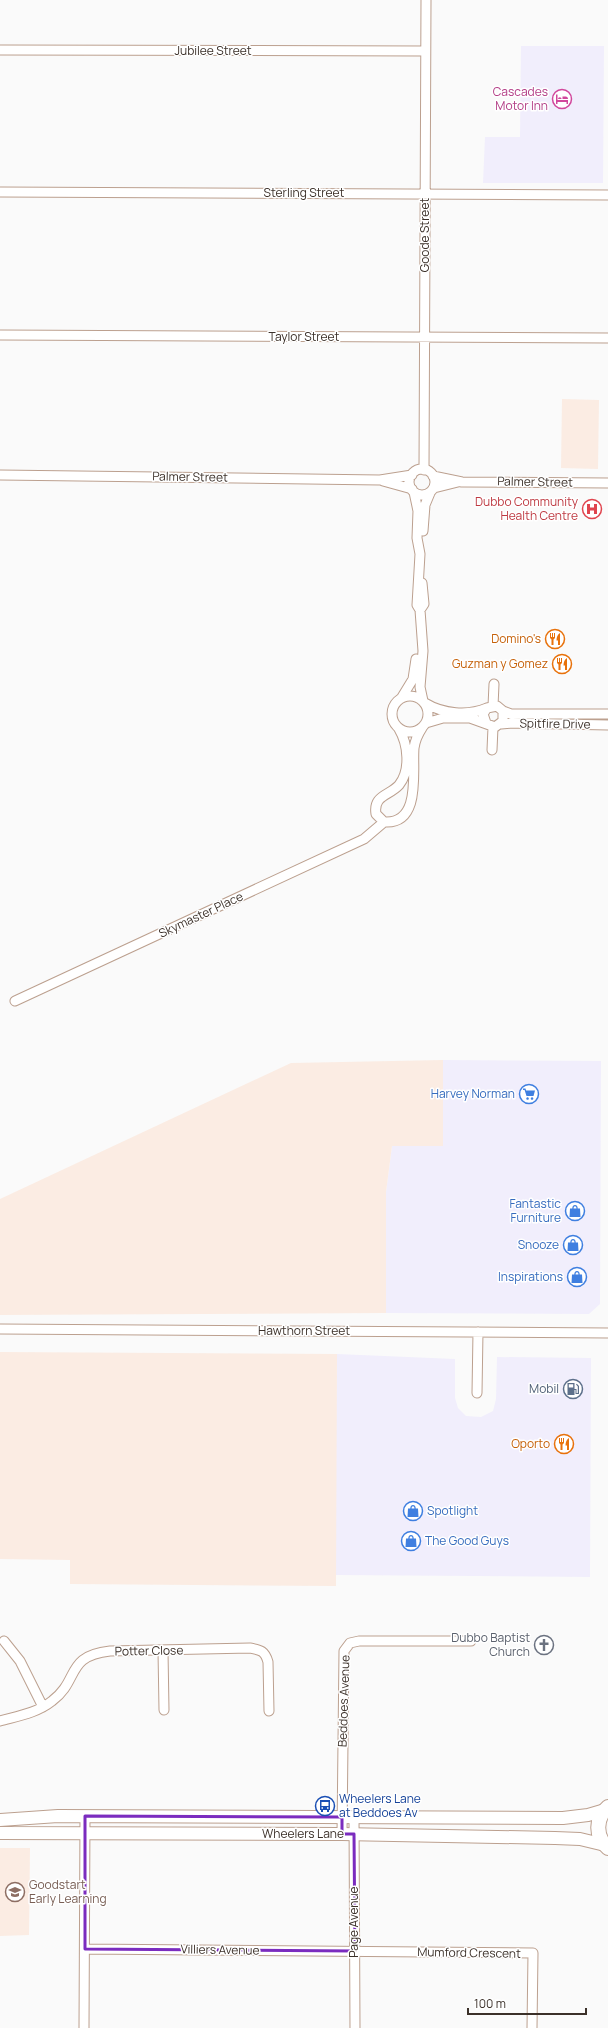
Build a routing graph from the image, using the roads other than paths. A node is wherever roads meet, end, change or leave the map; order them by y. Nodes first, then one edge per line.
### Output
1 (426, 0) edge
2 (0, 50) edge
3 (425, 51) junction
4 (0, 192) edge
5 (425, 194) junction
6 (608, 195) edge
7 (0, 335) edge
8 (424, 337) junction
9 (608, 338) edge
10 (424, 470) junction
11 (0, 475) edge
12 (412, 475) junction
13 (434, 476) junction
14 (380, 480) junction
15 (462, 482) junction
16 (608, 483) edge
17 (432, 490) junction
18 (413, 491) junction
19 (420, 554) junction
20 (421, 636) junction
21 (494, 684) dead end
22 (402, 697) junction
23 (424, 702) junction
24 (490, 707) junction
25 (503, 711) junction
26 (608, 714) edge
27 (424, 725) junction
28 (493, 725) junction
29 (608, 725) edge
30 (399, 729) junction
31 (492, 750) dead end
32 (384, 822) junction
33 (15, 1001) dead end
34 (0, 1329) edge
35 (478, 1332) junction
36 (608, 1333) edge
37 (477, 1393) dead end
38 (4, 1641) dead end
39 (472, 1641) dead end
40 (163, 1652) junction
41 (43, 1707) junction
42 (164, 1710) dead end
43 (269, 1711) dead end
44 (0, 1721) edge
45 (607, 1807) edge
46 (85, 1816) junction
47 (348, 1817) junction
48 (0, 1820) edge
49 (0, 1833) edge
50 (86, 1833) junction
51 (348, 1834) junction
52 (607, 1847) edge
53 (85, 1948) junction
54 (355, 1951) junction
55 (84, 2028) edge
56 (355, 2028) edge
57 (532, 2028) edge

1 - 3 street, Goode Street
2 - 3 street, Jubilee Street
3 - 5 street, Goode Street
4 - 5 street, Sterling Street
5 - 6 street, Sterling Street
5 - 8 street, Goode Street
7 - 8 street, Taylor Street
8 - 9 street, Taylor Street
8 - 10 street, Goode Street
10 - 12 street
10 - 13 street
11 - 14 street, Palmer Street
12 - 14 street, Palmer Street
12 - 18 street
13 - 15 street, Palmer Street
13 - 17 street
14 - 18 street, Palmer Street
15 - 16 street, Palmer Street
15 - 17 street, Palmer Street
17 - 18 street
17 - 19 street
18 - 19 street
19 - 20 street
20 - 22 street
20 - 23 street
21 - 24 street
22 - 23 street
22 - 30 street
23 - 24 street
23 - 27 street
24 - 25 street, Spitfire Drive
24 - 28 street
25 - 26 street, Spitfire Drive
25 - 28 street
27 - 28 street, Spitfire Drive
27 - 30 street
27 - 32 street, Skymaster Place
28 - 29 street, Spitfire Drive
28 - 31 street
30 - 32 street
32 - 33 street, Skymaster Place
34 - 35 street, Hawthorn Street
35 - 36 street, Hawthorn Street
35 - 37 street
38 - 41 street
39 - 47 street, Beddoes Avenue
40 - 41 street, Potter Close
40 - 42 street
40 - 43 street, Potter Close
41 - 44 street, Potter Close
45 - 47 main road, Wheelers Lane
45 - 52 highway
46 - 47 main road, Wheelers Lane
46 - 48 main road, Wheelers Lane
46 - 50 street
47 - 51 street, Beddoes Avenue
49 - 50 main road, Wheelers Lane
50 - 51 main road, Wheelers Lane
50 - 53 street
51 - 52 main road, Wheelers Lane
51 - 54 street, Page Avenue
53 - 54 street, Villiers Avenue
53 - 55 street
54 - 56 street, Page Avenue
54 - 57 street, Mumford Crescent

